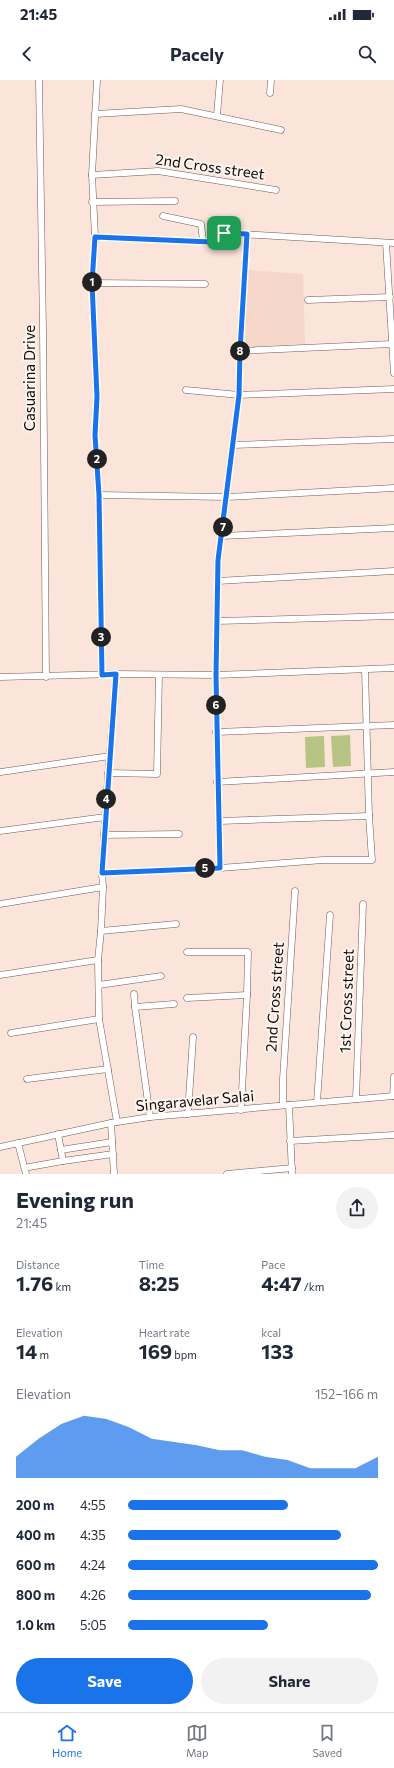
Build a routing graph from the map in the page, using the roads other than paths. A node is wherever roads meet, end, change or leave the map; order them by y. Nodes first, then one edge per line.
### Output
1 (38, 80) edge
2 (97, 80) edge
3 (220, 80) edge
4 (271, 80) edge
5 (270, 93) dead end
6 (95, 114) junction
7 (217, 115) junction
8 (281, 130) dead end
9 (92, 175) junction
10 (276, 190) dead end
11 (175, 201) dead end
12 (92, 202) junction
13 (163, 216) dead end
14 (247, 234) junction
15 (95, 237) junction
16 (203, 241) junction
17 (386, 242) junction
18 (394, 243) edge
19 (92, 283) junction
20 (205, 284) dead end
21 (390, 298) junction
22 (308, 300) dead end
23 (392, 344) junction
24 (240, 351) junction
25 (394, 373) edge
26 (394, 388) edge
27 (186, 390) dead end
28 (239, 395) junction
29 (394, 439) edge
30 (233, 445) junction
31 (394, 488) edge
32 (99, 495) junction
33 (227, 496) junction
34 (394, 528) edge
35 (221, 536) junction
36 (394, 571) edge
37 (218, 581) junction
38 (394, 616) edge
39 (217, 621) junction
40 (394, 668) edge
41 (365, 670) junction
42 (116, 674) junction
43 (102, 675) junction
44 (216, 675) junction
45 (159, 676) junction
46 (0, 677) edge
47 (46, 677) junction
48 (394, 725) edge
49 (368, 726) junction
50 (216, 732) junction
51 (110, 756) junction
52 (1, 772) dead end
53 (394, 772) edge
54 (108, 773) junction
55 (369, 774) junction
56 (218, 782) junction
57 (369, 816) junction
58 (105, 817) junction
59 (220, 821) junction
60 (0, 831) edge
61 (179, 834) dead end
62 (104, 835) junction
63 (220, 868) junction
64 (102, 873) junction
65 (103, 887) junction
66 (295, 891) dead end
67 (0, 904) edge
68 (363, 904) dead end
69 (330, 915) dead end
70 (176, 924) dead end
71 (101, 930) junction
72 (187, 952) dead end
73 (98, 960) junction
74 (0, 975) edge
75 (161, 976) dead end
76 (98, 985) junction
77 (134, 994) dead end
78 (247, 995) junction
79 (187, 998) dead end
80 (174, 1004) dead end
81 (135, 1007) junction
82 (99, 1019) junction
83 (11, 1033) dead end
84 (193, 1037) dead end
85 (108, 1069) junction
86 (394, 1078) edge
87 (27, 1079) dead end
88 (394, 1096) edge
89 (356, 1099) junction
90 (317, 1102) junction
91 (286, 1105) junction
92 (241, 1110) junction
93 (188, 1114) junction
94 (150, 1117) junction
95 (114, 1122) junction
96 (58, 1134) junction
97 (394, 1135) edge
98 (290, 1141) junction
99 (112, 1142) junction
100 (18, 1143) junction
101 (0, 1147) edge
102 (61, 1150) junction
103 (113, 1154) junction
104 (63, 1161) junction
105 (30, 1168) dead end
106 (292, 1171) edge
107 (26, 1174) edge
108 (114, 1174) edge
109 (227, 1174) edge

1 - 47 street, Casuarina Drive
2 - 6 street
3 - 7 street
4 - 5 street
6 - 7 street
6 - 9 street
7 - 8 street
9 - 10 street, 2nd Cross street
9 - 12 street
11 - 12 street
12 - 15 street
13 - 16 street
14 - 16 street
14 - 17 street
14 - 24 street
15 - 16 street
15 - 19 street
17 - 18 street
17 - 21 street
19 - 20 street
19 - 32 street
21 - 22 street
21 - 23 street
23 - 24 street
23 - 25 street
24 - 28 street
26 - 28 street
27 - 28 street
28 - 30 street
29 - 30 street
30 - 33 street
31 - 33 street
32 - 33 street
32 - 43 street
33 - 35 street
34 - 35 street
35 - 37 street
36 - 37 street
37 - 39 street
38 - 39 street
39 - 44 street
40 - 41 street
41 - 44 street
41 - 49 street
42 - 43 street
42 - 45 street
42 - 51 street
43 - 47 street
44 - 45 street
44 - 50 street
45 - 54 street
46 - 47 street
48 - 49 street
49 - 50 street
49 - 55 street
50 - 56 street
51 - 52 street
51 - 54 street
53 - 55 street
54 - 58 street
55 - 56 street
55 - 57 street
56 - 59 street
57 - 59 street
57 - 63 street
58 - 60 street
58 - 62 street
59 - 63 street
61 - 62 street
62 - 64 street
63 - 64 street
64 - 65 street
65 - 67 street
65 - 71 street
66 - 91 street, 2nd Cross street
68 - 89 street, 1st Cross street
69 - 90 street
70 - 71 street
71 - 73 street
72 - 78 street
73 - 74 street
73 - 76 street
75 - 76 street
76 - 82 street
77 - 81 street
78 - 79 street
78 - 92 street
80 - 81 street
81 - 94 street
82 - 83 street
82 - 85 street
84 - 93 street
85 - 87 street
85 - 95 street
86 - 88 street
88 - 89 street, Singaravelar Salai
89 - 90 street, Singaravelar Salai
90 - 91 street, Singaravelar Salai
91 - 92 street, Singaravelar Salai
91 - 98 street, 2nd Cross street
92 - 93 street, Singaravelar Salai
93 - 94 street, Singaravelar Salai
94 - 95 street, Singaravelar Salai
95 - 96 street, Singaravelar Salai
95 - 99 street
96 - 100 street, Singaravelar Salai
96 - 102 street
97 - 98 street
98 - 106 street, 2nd Cross street
99 - 102 street
99 - 103 street
100 - 101 street, Singaravelar Salai
100 - 107 street
102 - 104 street
103 - 104 street
103 - 108 street
104 - 105 street
106 - 109 street

